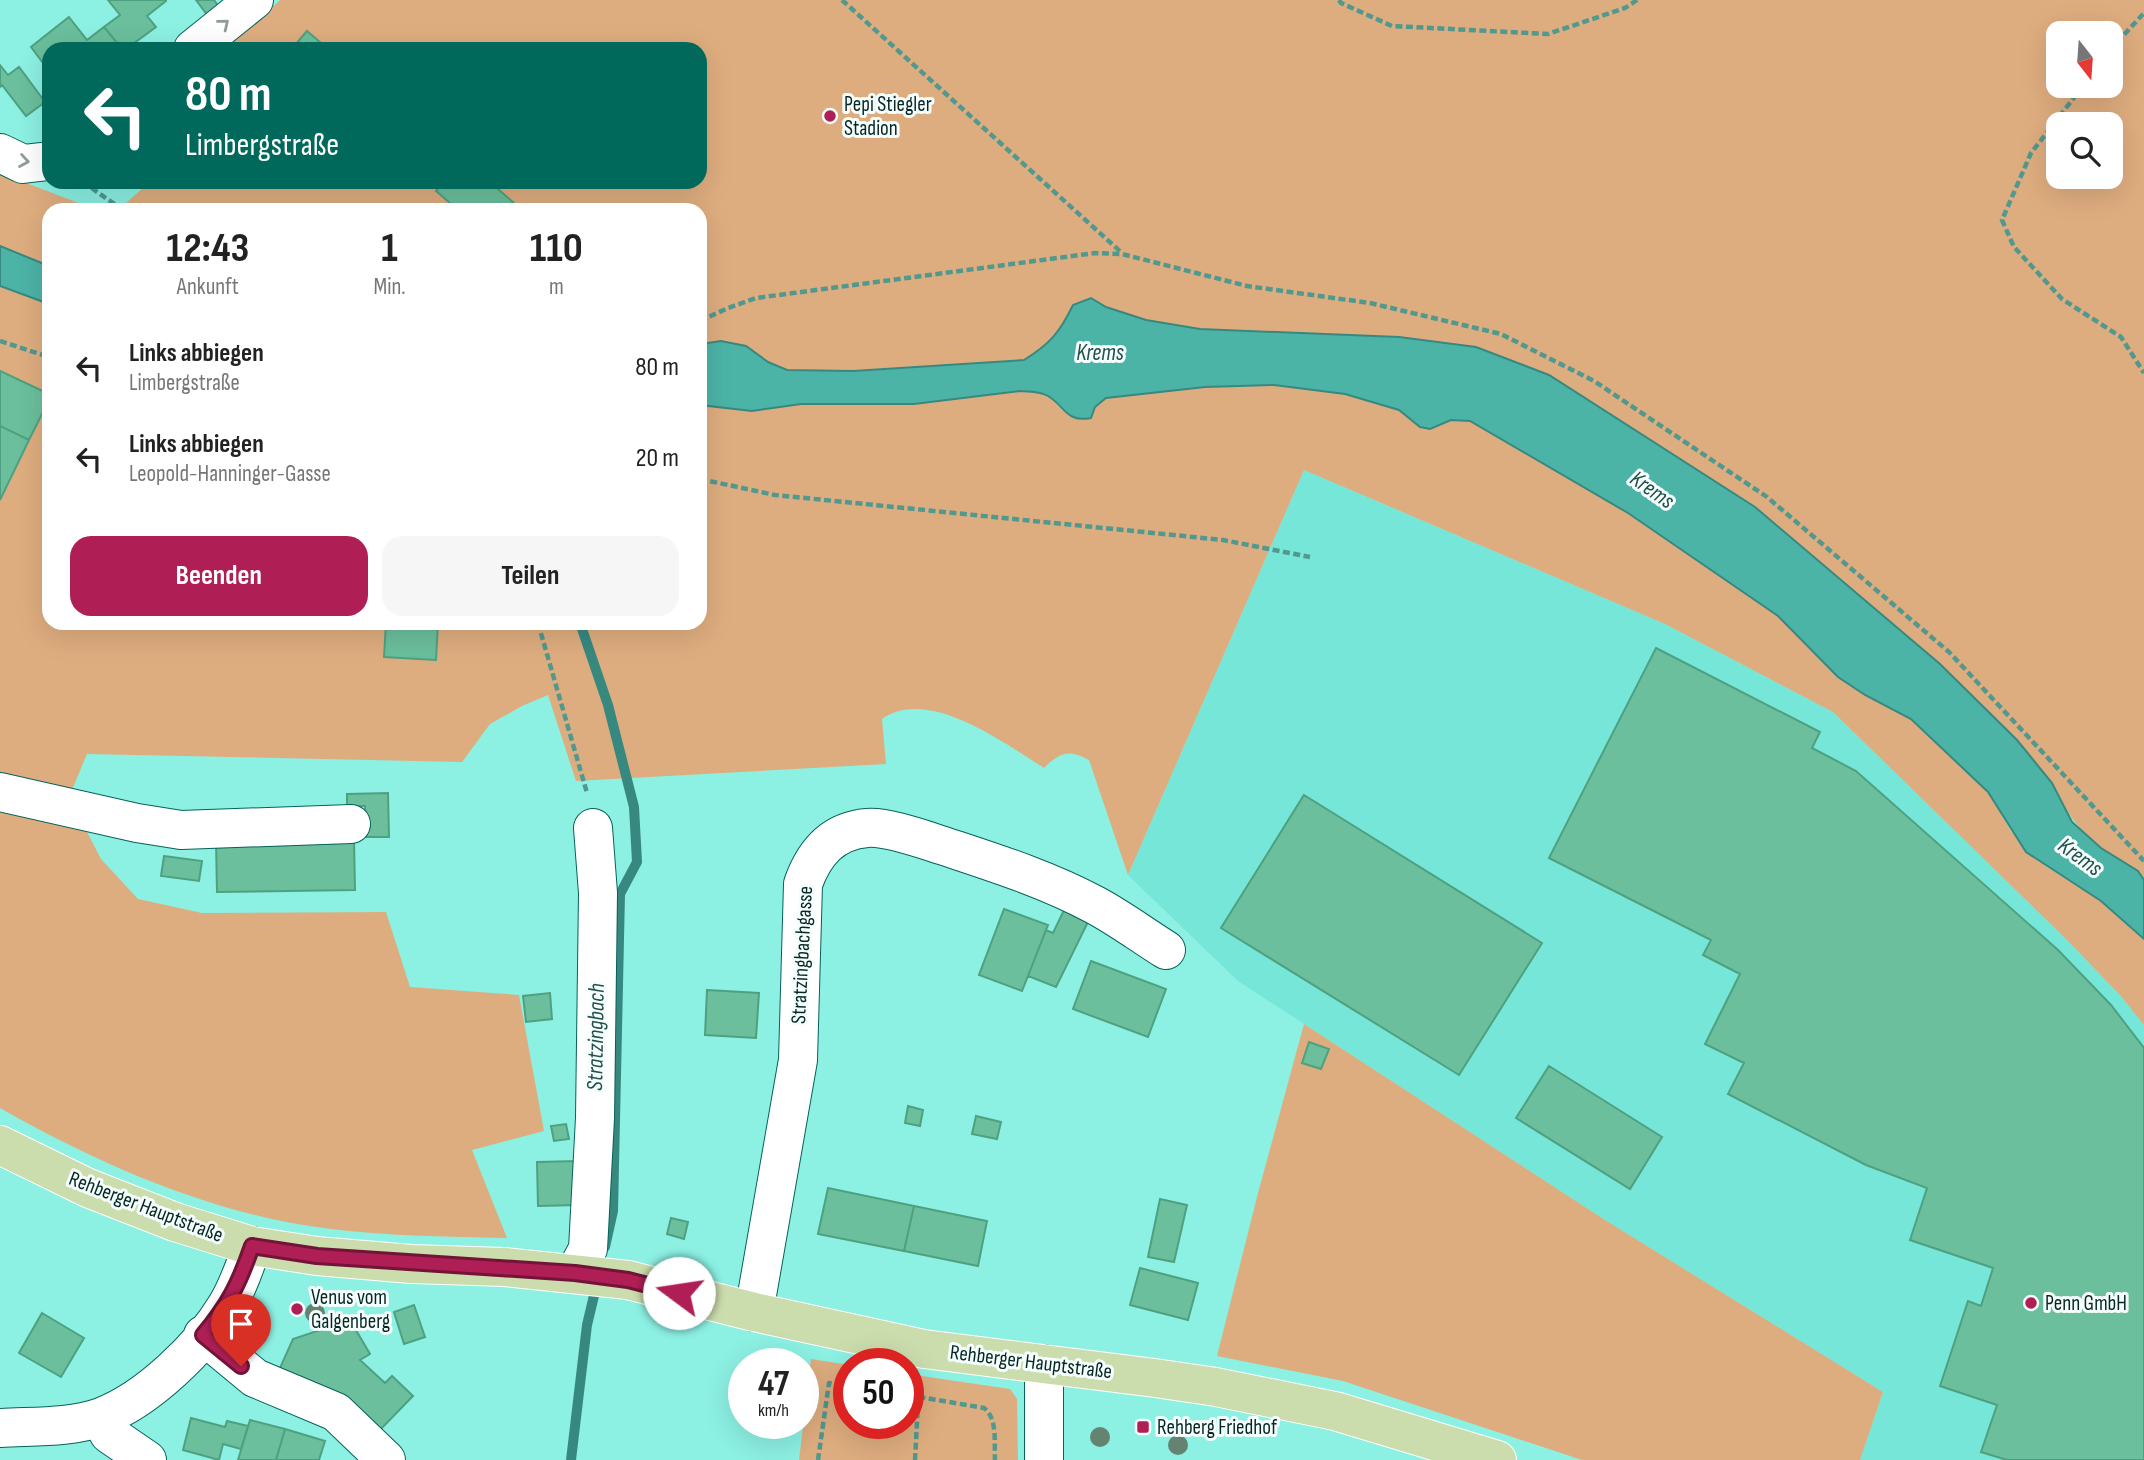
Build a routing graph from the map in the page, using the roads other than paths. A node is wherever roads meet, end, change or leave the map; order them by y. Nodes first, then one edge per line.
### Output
1 (254, 0) edge
2 (202, 42) edge
3 (0, 153) edge
4 (42, 162) edge
5 (0, 792) edge
6 (351, 824) dead end
7 (593, 828) road end
8 (1166, 950) dead end
9 (0, 1145) edge
10 (252, 1246) junction
11 (575, 1273) junction
12 (754, 1312) junction
13 (203, 1335) junction
14 (1044, 1364) junction
15 (100, 1418) junction
16 (0, 1428) edge
17 (147, 1460) edge
18 (386, 1460) edge
19 (1044, 1460) edge
20 (1497, 1460) edge

2 -> 1 street
3 -> 4 street
5 - 6 street
7 - 11 street
8 - 12 street, Stratzingbachgasse
9 - 10 main road, Rehberger Hauptstraße
10 - 11 main road, Rehberger Hauptstraße
10 - 13 street
11 - 12 main road, Rehberger Hauptstraße
12 - 14 main road, Rehberger Hauptstraße
13 - 15 street
13 - 18 street
14 - 19 street
14 - 20 main road, Rehberger Hauptstraße
15 - 16 street
15 - 17 street

